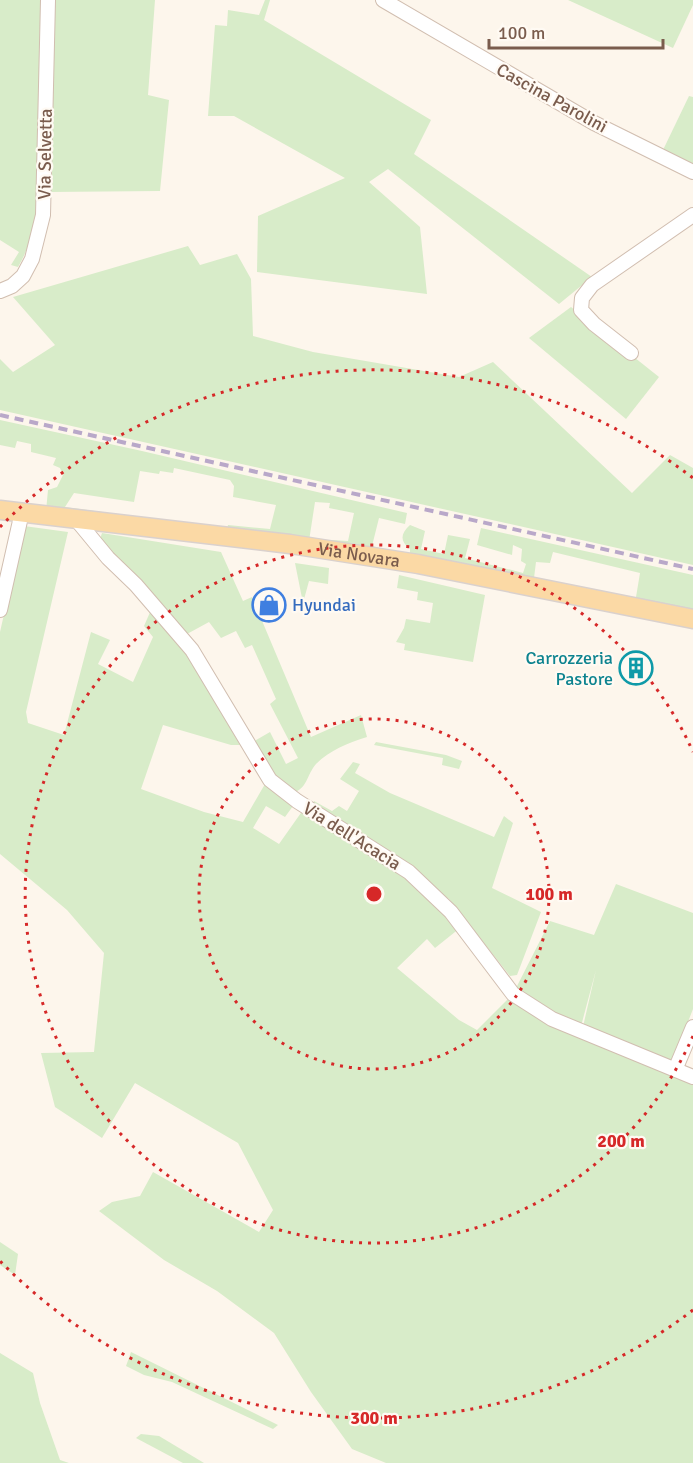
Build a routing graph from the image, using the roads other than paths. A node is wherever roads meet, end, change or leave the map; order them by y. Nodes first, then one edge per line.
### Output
1 (48, 0) edge
2 (383, 0) edge
3 (693, 172) edge
4 (693, 215) edge
5 (0, 291) edge
6 (631, 352) dead end
7 (0, 510) edge
8 (22, 512) junction
9 (75, 518) junction
10 (0, 610) edge
11 (693, 619) edge
12 (693, 1027) edge
13 (675, 1070) junction
14 (693, 1077) edge

1 - 5 street, Via Selvetta
2 - 3 street, Cascina Parolini
4 - 6 street
7 - 8 main road, Via Novara
8 - 9 main road, Via Novara
8 - 10 street
9 - 11 main road, Via Novara
9 - 13 street, Via dell'Acacia
12 - 13 street
13 - 14 street, Via dell'Acacia

